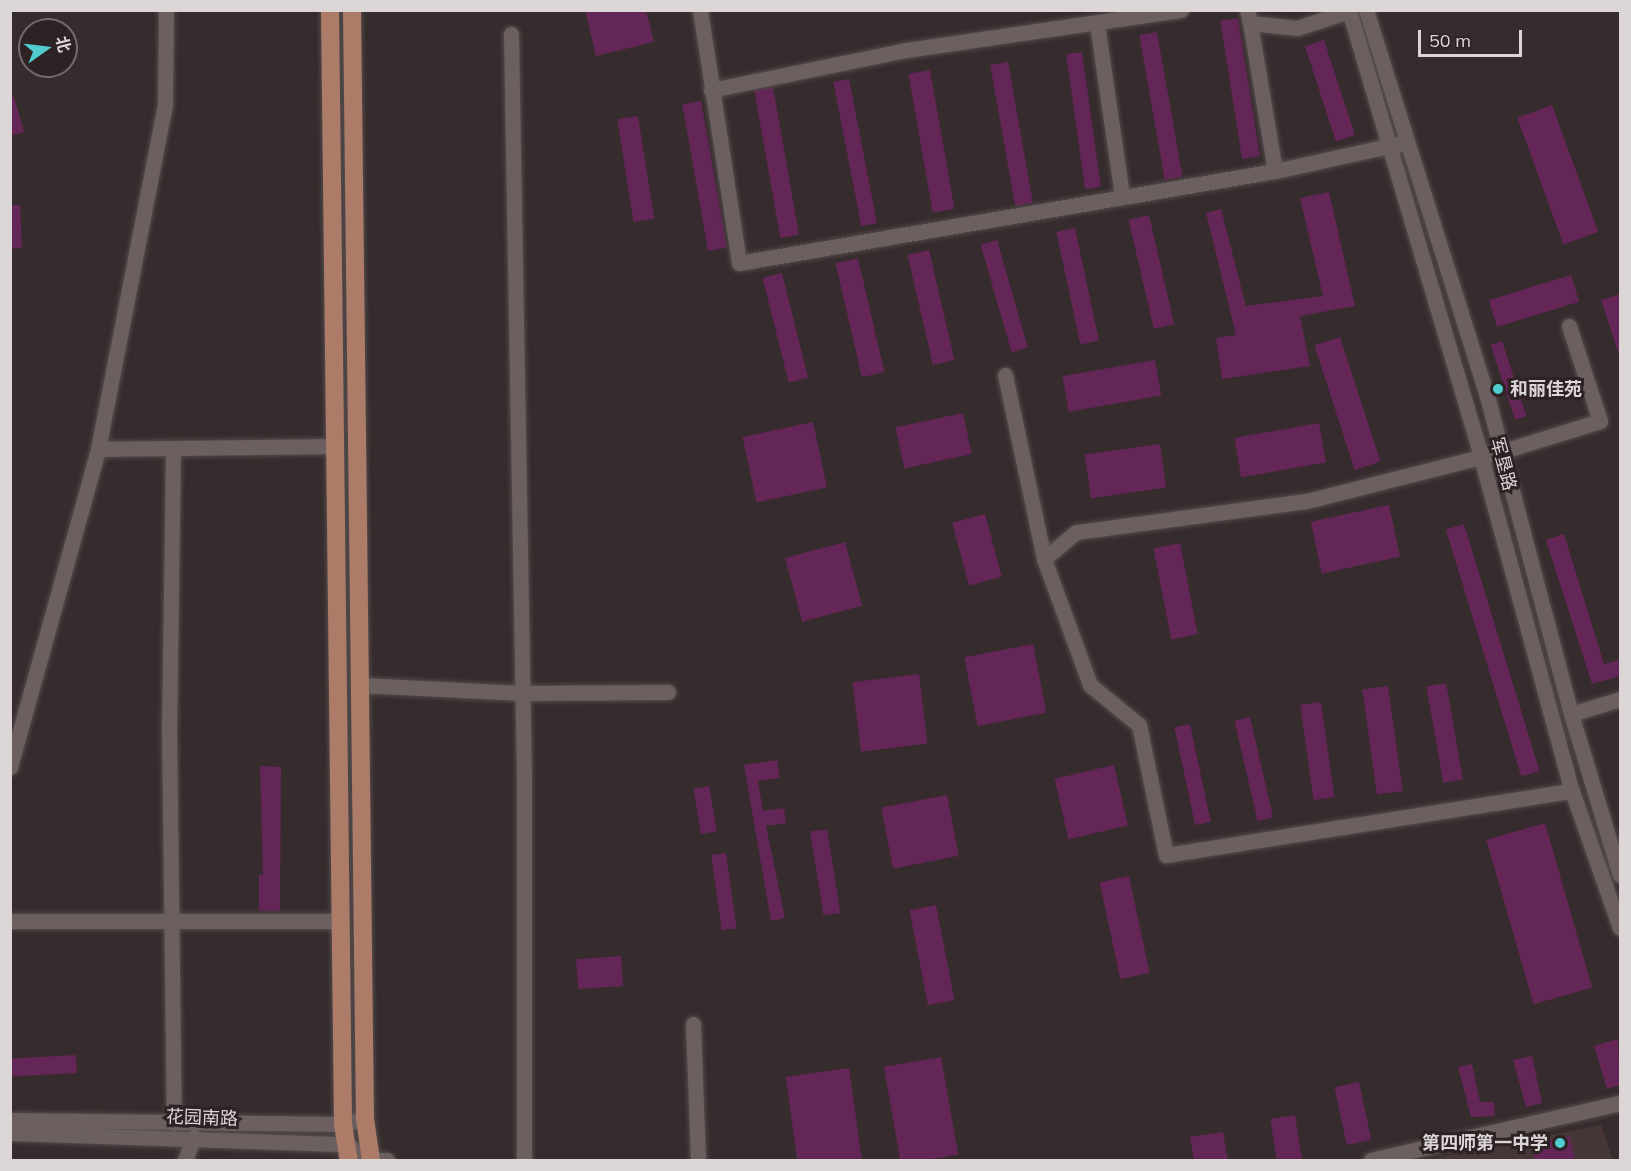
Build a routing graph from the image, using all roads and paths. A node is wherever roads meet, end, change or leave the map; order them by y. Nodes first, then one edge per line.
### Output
1 (166, 10) edge
2 (330, 10) edge
3 (352, 10) edge
4 (700, 10) edge
5 (1181, 10) edge
6 (1366, 10) edge
7 (1349, 11) edge
8 (1248, 17) edge
9 (1097, 24) junction
10 (511, 34) dead end
11 (711, 90) junction
12 (1407, 142) junction
13 (1391, 147) junction
14 (1275, 171) junction
15 (1122, 196) junction
16 (1569, 326) dead end
17 (1005, 375) dead end
18 (334, 446) junction
19 (98, 449) junction
20 (173, 449) junction
21 (1500, 452) junction
22 (1481, 457) junction
23 (1044, 559) junction
24 (360, 685) junction
25 (668, 692) dead end
26 (523, 693) junction
27 (1620, 699) edge
28 (1571, 714) junction
29 (10, 767) edge
30 (1572, 791) junction
31 (1620, 875) edge
32 (10, 921) edge
33 (341, 921) junction
34 (170, 925) junction
35 (1620, 928) edge
36 (693, 1024) dead end
37 (1620, 1103) edge
38 (364, 1119) junction
39 (10, 1120) edge
40 (174, 1123) junction
41 (343, 1124) junction
42 (10, 1133) edge
43 (194, 1137) junction
44 (347, 1152) edge
45 (371, 1160) edge
46 (185, 1161) edge
47 (387, 1161) edge
48 (524, 1161) edge
49 (699, 1161) edge
50 (1371, 1161) edge

1 - 19 street
2 - 18 main road
3 - 24 main road
4 - 11 street
5 - 9 street
6 - 12 street, 军垦路
7 - 8 street
7 - 13 street, 军垦路
8 - 14 street
9 - 11 street
9 - 15 street
10 - 26 street
11 - 15 street
12 - 13 street
12 - 21 street, 军垦路
13 - 14 street
13 - 22 street, 军垦路
14 - 15 street
16 - 21 street
17 - 23 street
18 - 20 street
18 - 33 main road
19 - 20 street
19 - 29 street
20 - 34 street
21 - 22 street
21 - 28 street, 军垦路
22 - 23 street
22 - 30 street, 军垦路
23 - 30 street
24 - 26 street
24 - 38 main road
25 - 26 street
26 - 48 street
27 - 28 street
28 - 31 street, 军垦路
30 - 35 street, 军垦路
32 - 34 street
33 - 34 street
33 - 41 main road
34 - 40 street
36 - 49 street
37 - 50 street
38 - 41 street, 花园南路
38 - 45 main road
39 - 40 street, 花园南路
40 - 41 street, 花园南路
41 - 44 main road
42 - 43 street, 花园南路
43 - 44 street, 花园南路
43 - 46 street
44 - 45 street, 花园南路
45 - 47 street, 花园南路

